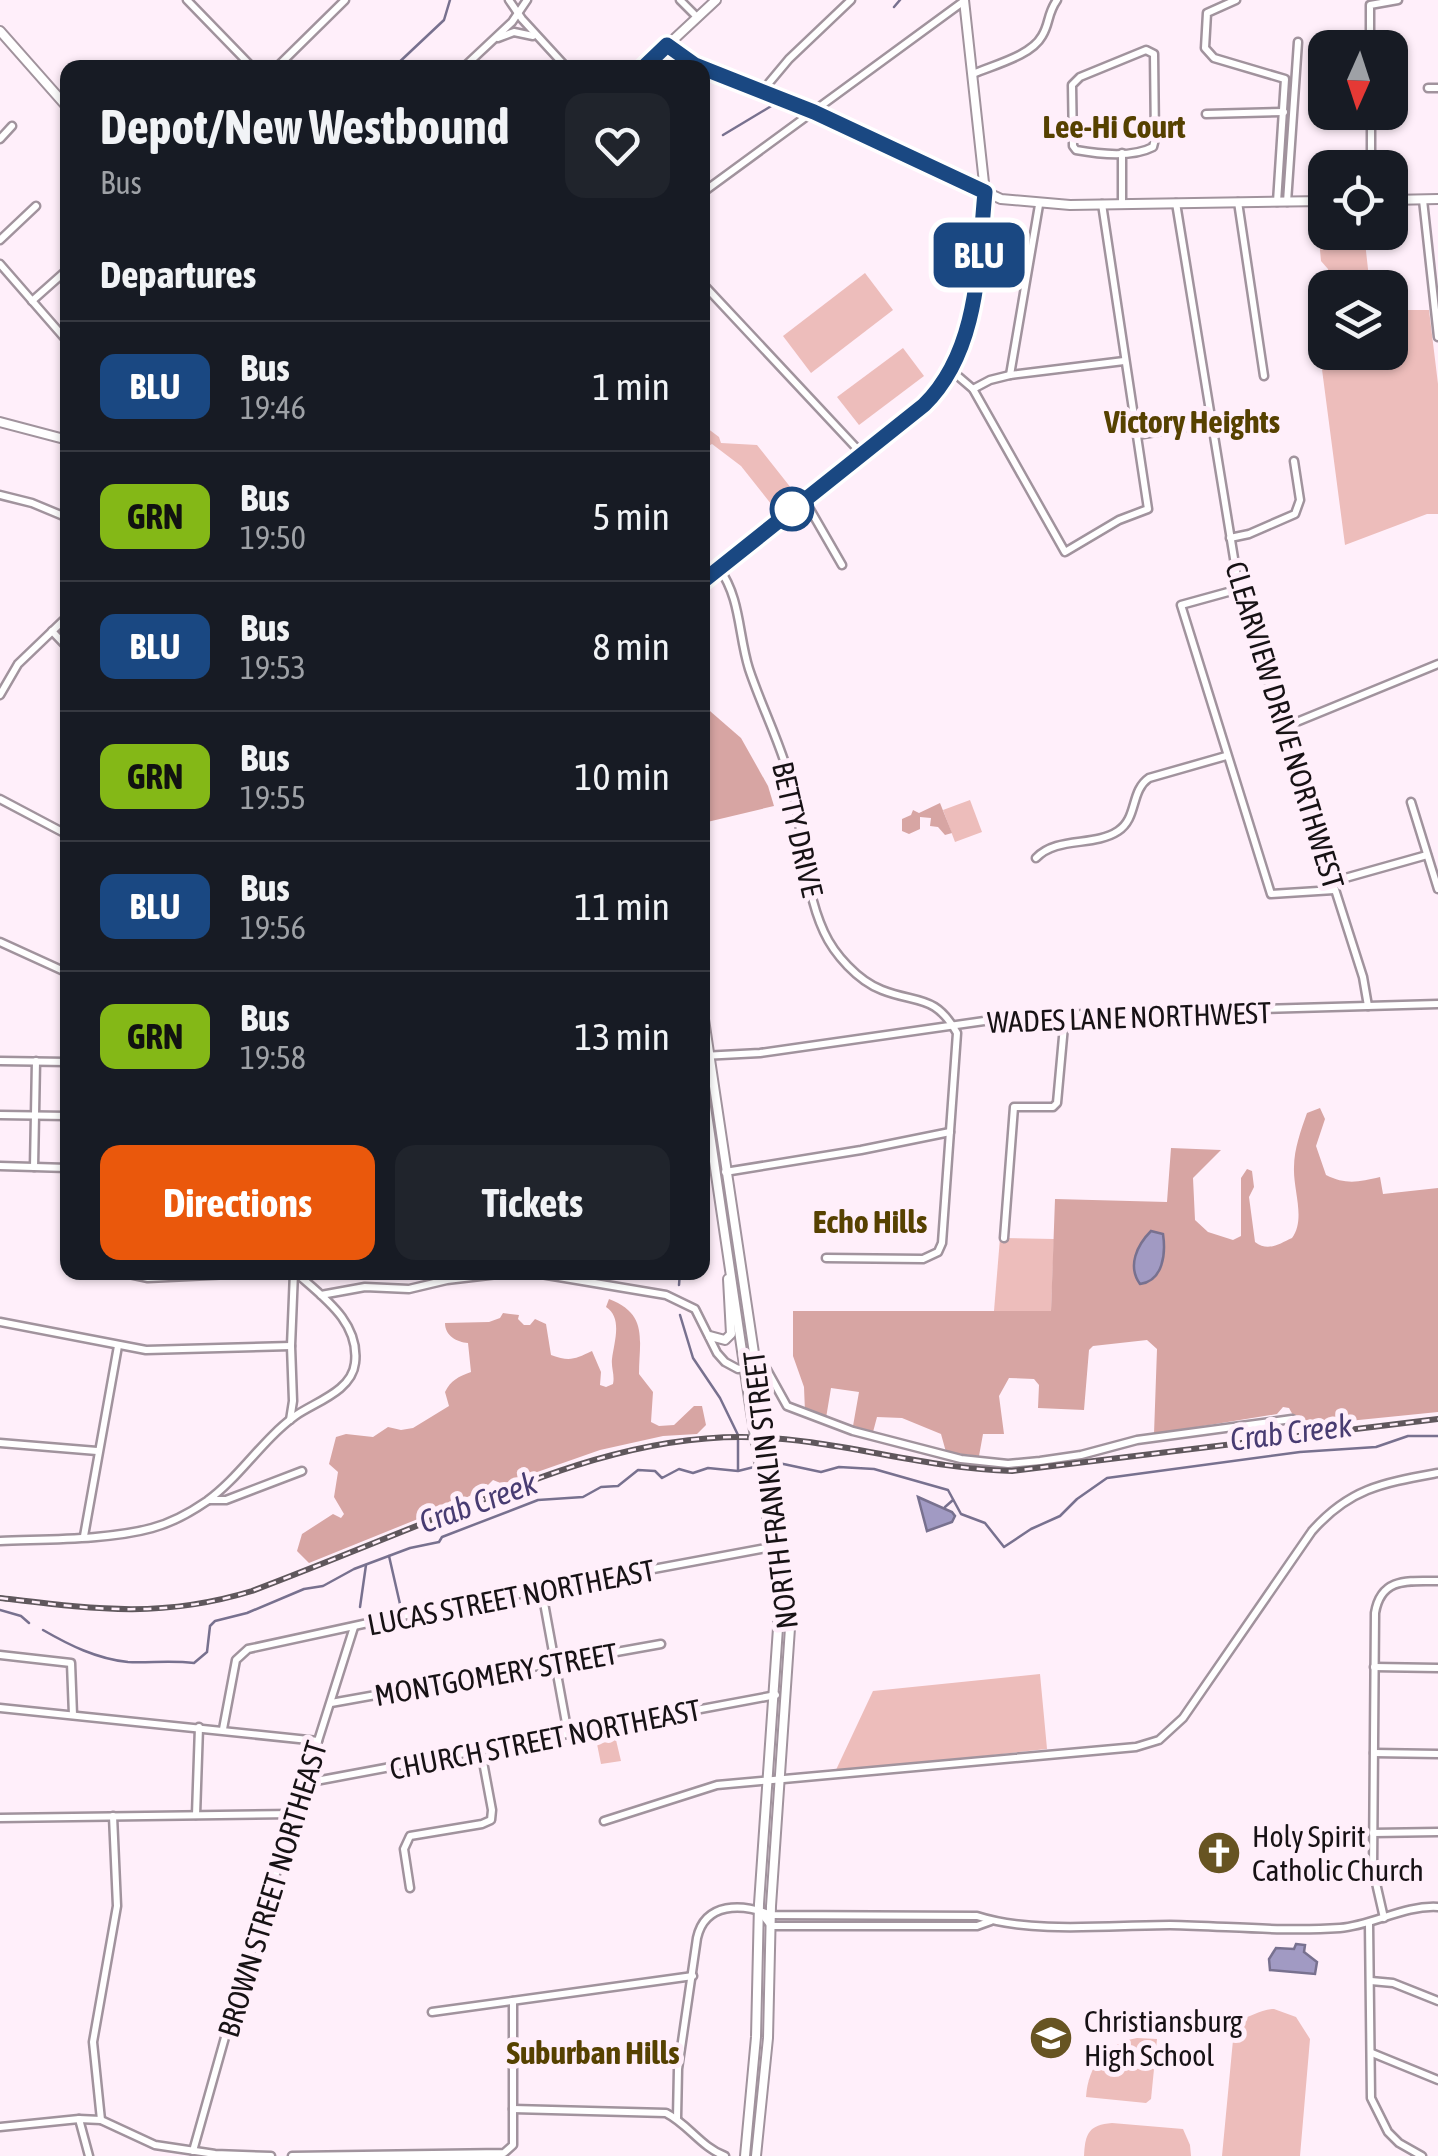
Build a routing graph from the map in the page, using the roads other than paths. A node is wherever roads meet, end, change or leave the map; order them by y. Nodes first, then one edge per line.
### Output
1 (187, 0) edge
2 (345, 0) edge
3 (509, 0) edge
4 (527, 0) edge
5 (680, 0) edge
6 (716, 0) edge
7 (851, 0) edge
8 (964, 0) edge
9 (1058, 0) edge
10 (1236, 0) edge
11 (1398, 0) edge
12 (517, 12) junction
13 (697, 17) junction
14 (1370, 30) edge
15 (0, 31) edge
16 (539, 38) junction
17 (494, 39) junction
18 (1298, 42) dead end
19 (667, 45) junction
20 (245, 60) edge
21 (284, 60) edge
22 (471, 60) edge
23 (560, 60) edge
24 (651, 60) edge
25 (688, 60) edge
26 (710, 71) edge
27 (973, 74) junction
28 (1428, 88) dead end
29 (1438, 88) edge
30 (763, 90) junction
31 (60, 99) edge
32 (814, 112) junction
33 (1284, 112) junction
34 (1206, 114) dead end
35 (12, 126) dead end
36 (0, 139) edge
37 (1122, 153) junction
38 (710, 187) edge
39 (985, 192) junction
40 (1438, 199) edge
41 (1408, 200) edge
42 (1423, 200) junction
43 (1308, 201) edge
44 (1238, 202) junction
45 (1282, 202) junction
46 (1176, 203) junction
47 (1039, 204) junction
48 (1102, 204) junction
49 (1122, 204) junction
50 (36, 206) dead end
51 (0, 240) edge
52 (0, 264) edge
53 (60, 276) edge
54 (710, 292) edge
55 (32, 301) junction
56 (60, 333) edge
57 (1438, 337) edge
58 (1124, 361) junction
59 (952, 371) junction
60 (1010, 375) junction
61 (1264, 376) dead end
62 (973, 389) junction
63 (0, 422) edge
64 (1212, 423) junction
65 (1137, 435) junction
66 (60, 438) edge
67 (862, 454) junction
68 (1294, 461) dead end
69 (0, 495) edge
70 (804, 500) junction
71 (60, 515) edge
72 (1230, 538) junction
73 (842, 565) dead end
74 (719, 568) junction
75 (710, 575) edge
76 (1239, 590) junction
77 (60, 624) edge
78 (52, 631) junction
79 (60, 640) edge
80 (1438, 664) edge
81 (4, 678) edge
82 (0, 695) edge
83 (1282, 728) junction
84 (1226, 756) junction
85 (0, 799) edge
86 (1411, 802) dead end
87 (60, 829) edge
88 (1427, 855) junction
89 (1036, 858) dead end
90 (1333, 886) junction
91 (1438, 889) edge
92 (0, 942) edge
93 (60, 969) edge
94 (1438, 1004) edge
95 (1368, 1006) junction
96 (1065, 1015) junction
97 (954, 1026) junction
98 (710, 1056) edge
99 (0, 1061) edge
100 (36, 1061) junction
101 (60, 1062) edge
102 (710, 1073) edge
103 (0, 1115) edge
104 (35, 1116) junction
105 (60, 1116) edge
106 (950, 1132) junction
107 (710, 1134) edge
108 (0, 1166) edge
109 (34, 1167) junction
110 (60, 1168) edge
111 (728, 1172) junction
112 (716, 1174) junction
113 (1004, 1238) dead end
114 (826, 1258) dead end
115 (730, 1264) junction
116 (295, 1280) edge
117 (304, 1280) edge
118 (455, 1280) edge
119 (575, 1280) edge
120 (321, 1295) junction
121 (0, 1322) edge
122 (710, 1336) junction
123 (118, 1346) junction
124 (291, 1346) junction
125 (756, 1366) junction
126 (745, 1370) junction
127 (1292, 1419) dead end
128 (290, 1420) junction
129 (0, 1443) edge
130 (97, 1450) junction
131 (302, 1470) dead end
132 (1438, 1473) edge
133 (208, 1500) junction
134 (84, 1536) junction
135 (0, 1540) edge
136 (782, 1545) junction
137 (771, 1547) junction
138 (1438, 1581) edge
139 (542, 1592) junction
140 (354, 1627) junction
141 (660, 1644) dead end
142 (0, 1655) edge
143 (554, 1663) junction
144 (1374, 1667) junction
145 (1438, 1668) edge
146 (774, 1694) junction
147 (786, 1695) junction
148 (331, 1704) junction
149 (0, 1708) edge
150 (72, 1715) junction
151 (199, 1727) junction
152 (223, 1729) junction
153 (568, 1734) junction
154 (318, 1741) junction
155 (481, 1751) junction
156 (1374, 1752) junction
157 (1438, 1754) edge
158 (768, 1780) junction
159 (779, 1780) junction
160 (305, 1783) junction
161 (294, 1814) junction
162 (196, 1815) junction
163 (113, 1816) junction
164 (0, 1818) edge
165 (604, 1821) dead end
166 (1438, 1832) edge
167 (1373, 1833) junction
168 (410, 1888) dead end
169 (1438, 1907) edge
170 (759, 1910) junction
171 (771, 1915) junction
172 (1384, 1918) junction
173 (992, 1920) junction
174 (1369, 1924) junction
175 (770, 1926) junction
176 (693, 1976) junction
177 (1370, 1981) junction
178 (513, 2001) junction
179 (1438, 2001) edge
180 (432, 2012) dead end
181 (1372, 2053) junction
182 (1438, 2080) edge
183 (513, 2109) junction
184 (677, 2118) junction
185 (78, 2119) junction
186 (101, 2120) junction
187 (0, 2127) edge
188 (193, 2152) junction
189 (89, 2156) edge
190 (270, 2156) edge
191 (292, 2156) edge
192 (327, 2156) edge
193 (724, 2156) edge
194 (744, 2156) edge
195 (756, 2156) edge
196 (1422, 2156) edge

1 - 20 street
2 - 21 street
3 - 12 street
4 - 12 street
5 - 13 street
6 - 13 main road
7 - 30 street
8 - 27 main road
8 - 32 street
9 - 27 street
10 - 33 street
11 - 14 street
12 - 16 street
12 - 17 street
13 - 19 main road
15 - 31 main road
16 - 17 street
16 - 23 street
17 - 22 street
18 - 45 street
19 - 24 main road
19 - 25 main road
26 - 30 main road
27 - 39 main road
28 - 29 street
30 - 32 main road
32 - 38 street
32 - 39 main road
33 - 34 street
33 - 45 street
35 - 36 street
37 - 37 street
37 - 49 street
39 - 47 main road
39 - 59 main road
40 - 42 main road
41 - 42 main road
42 - 57 street
43 - 45 main road
44 - 45 main road
44 - 46 main road
44 - 61 street
46 - 49 main road
46 - 64 street, CLEARVIEW DRIVE NORTHWEST
47 - 48 main road
47 - 60 street
48 - 49 main road
48 - 58 street
50 - 51 street
52 - 55 street
53 - 55 street
54 - 67 street
55 - 56 street
58 - 60 street
58 - 65 street
59 - 62 street
59 - 67 main road
60 - 62 street
62 - 65 street
63 - 66 main road
64 - 65 street
64 - 72 street, CLEARVIEW DRIVE NORTHWEST
67 - 70 main road
68 - 72 street
69 - 71 street
70 - 73 street
70 - 74 main road
72 - 76 street, CLEARVIEW DRIVE NORTHWEST
74 - 75 main road
74 - 97 street, BETTY DRIVE
76 - 83 street, CLEARVIEW DRIVE NORTHWEST
76 - 84 street
77 - 78 street
78 - 79 street
78 - 81 street
80 - 83 street
81 - 82 street
83 - 90 street, CLEARVIEW DRIVE NORTHWEST
84 - 89 street
84 - 90 street
85 - 87 street
86 - 88 street
88 - 90 street
88 - 91 street
90 - 95 street, CLEARVIEW DRIVE NORTHWEST
92 - 93 street
94 - 95 street, WADES LANE NORTHWEST
95 - 96 street, WADES LANE NORTHWEST
96 - 97 street, WADES LANE NORTHWEST
96 - 113 street
97 - 98 street, WADES LANE NORTHWEST
97 - 106 street
99 - 100 street
100 - 101 street
100 - 104 street
102 - 111 main road, NORTH FRANKLIN STREET
103 - 104 street
104 - 105 street
104 - 109 street
106 - 111 street
106 - 114 street
107 - 112 main road, NORTH FRANKLIN STREET
108 - 109 street
109 - 110 street
111 - 112 street
111 - 125 main road, NORTH FRANKLIN STREET
112 - 115 main road, NORTH FRANKLIN STREET
115 - 122 main road
115 - 126 main road, NORTH FRANKLIN STREET
116 - 124 street
117 - 120 street
118 - 120 street
119 - 122 street
120 - 128 street
121 - 123 street
122 - 126 street
123 - 124 street
123 - 130 street
124 - 128 street
125 - 126 street
125 - 127 street
125 - 136 main road, NORTH FRANKLIN STREET, bridge
126 - 137 main road, NORTH FRANKLIN STREET, bridge
128 - 133 street
129 - 130 street
130 - 134 street
131 - 133 street
132 - 159 street
133 - 134 street
134 - 135 street
136 - 137 street, LUCAS STREET NORTHEAST
136 - 147 main road, NORTH FRANKLIN STREET
137 - 139 street, LUCAS STREET NORTHEAST
137 - 146 main road, NORTH FRANKLIN STREET
138 - 144 street
139 - 140 street, LUCAS STREET NORTHEAST
139 - 143 street
140 - 148 street, BROWN STREET NORTHEAST
140 - 152 street, LUCAS STREET NORTHEAST
141 - 143 street, MONTGOMERY STREET
142 - 150 street
143 - 148 street, MONTGOMERY STREET
143 - 153 street
144 - 145 street
144 - 156 street
146 - 147 street, CHURCH STREET NORTHEAST
146 - 153 street, CHURCH STREET NORTHEAST
146 - 158 main road, NORTH FRANKLIN STREET
147 - 159 main road, NORTH FRANKLIN STREET
148 - 154 street, BROWN STREET NORTHEAST
149 - 150 street
150 - 151 street
151 - 152 street
151 - 162 street
152 - 154 street
153 - 155 street, CHURCH STREET NORTHEAST
154 - 160 street, BROWN STREET NORTHEAST
155 - 160 street, CHURCH STREET NORTHEAST
155 - 168 street
156 - 157 street
156 - 167 street
158 - 159 street
158 - 165 street
158 - 170 main road, NORTH FRANKLIN STREET
159 - 171 main road, NORTH FRANKLIN STREET
160 - 161 street, BROWN STREET NORTHEAST
161 - 162 street
161 - 188 street, BROWN STREET NORTHEAST
162 - 163 street
163 - 164 street
163 - 186 street
166 - 167 street
167 - 172 street
169 - 172 street
170 - 171 street
170 - 175 street
170 - 176 street
170 - 194 main road, NORTH FRANKLIN STREET
171 - 173 street
171 - 175 main road, NORTH FRANKLIN STREET
172 - 174 street
173 - 174 street
173 - 175 street
174 - 177 street
175 - 195 main road, NORTH FRANKLIN STREET
176 - 178 street
176 - 184 street
177 - 179 street
177 - 181 street
178 - 180 street
178 - 183 street
181 - 182 street
181 - 196 street
183 - 184 street
183 - 192 street
184 - 193 street
185 - 186 street
185 - 187 street
185 - 189 street
186 - 188 street
188 - 190 street
191 - 192 street

